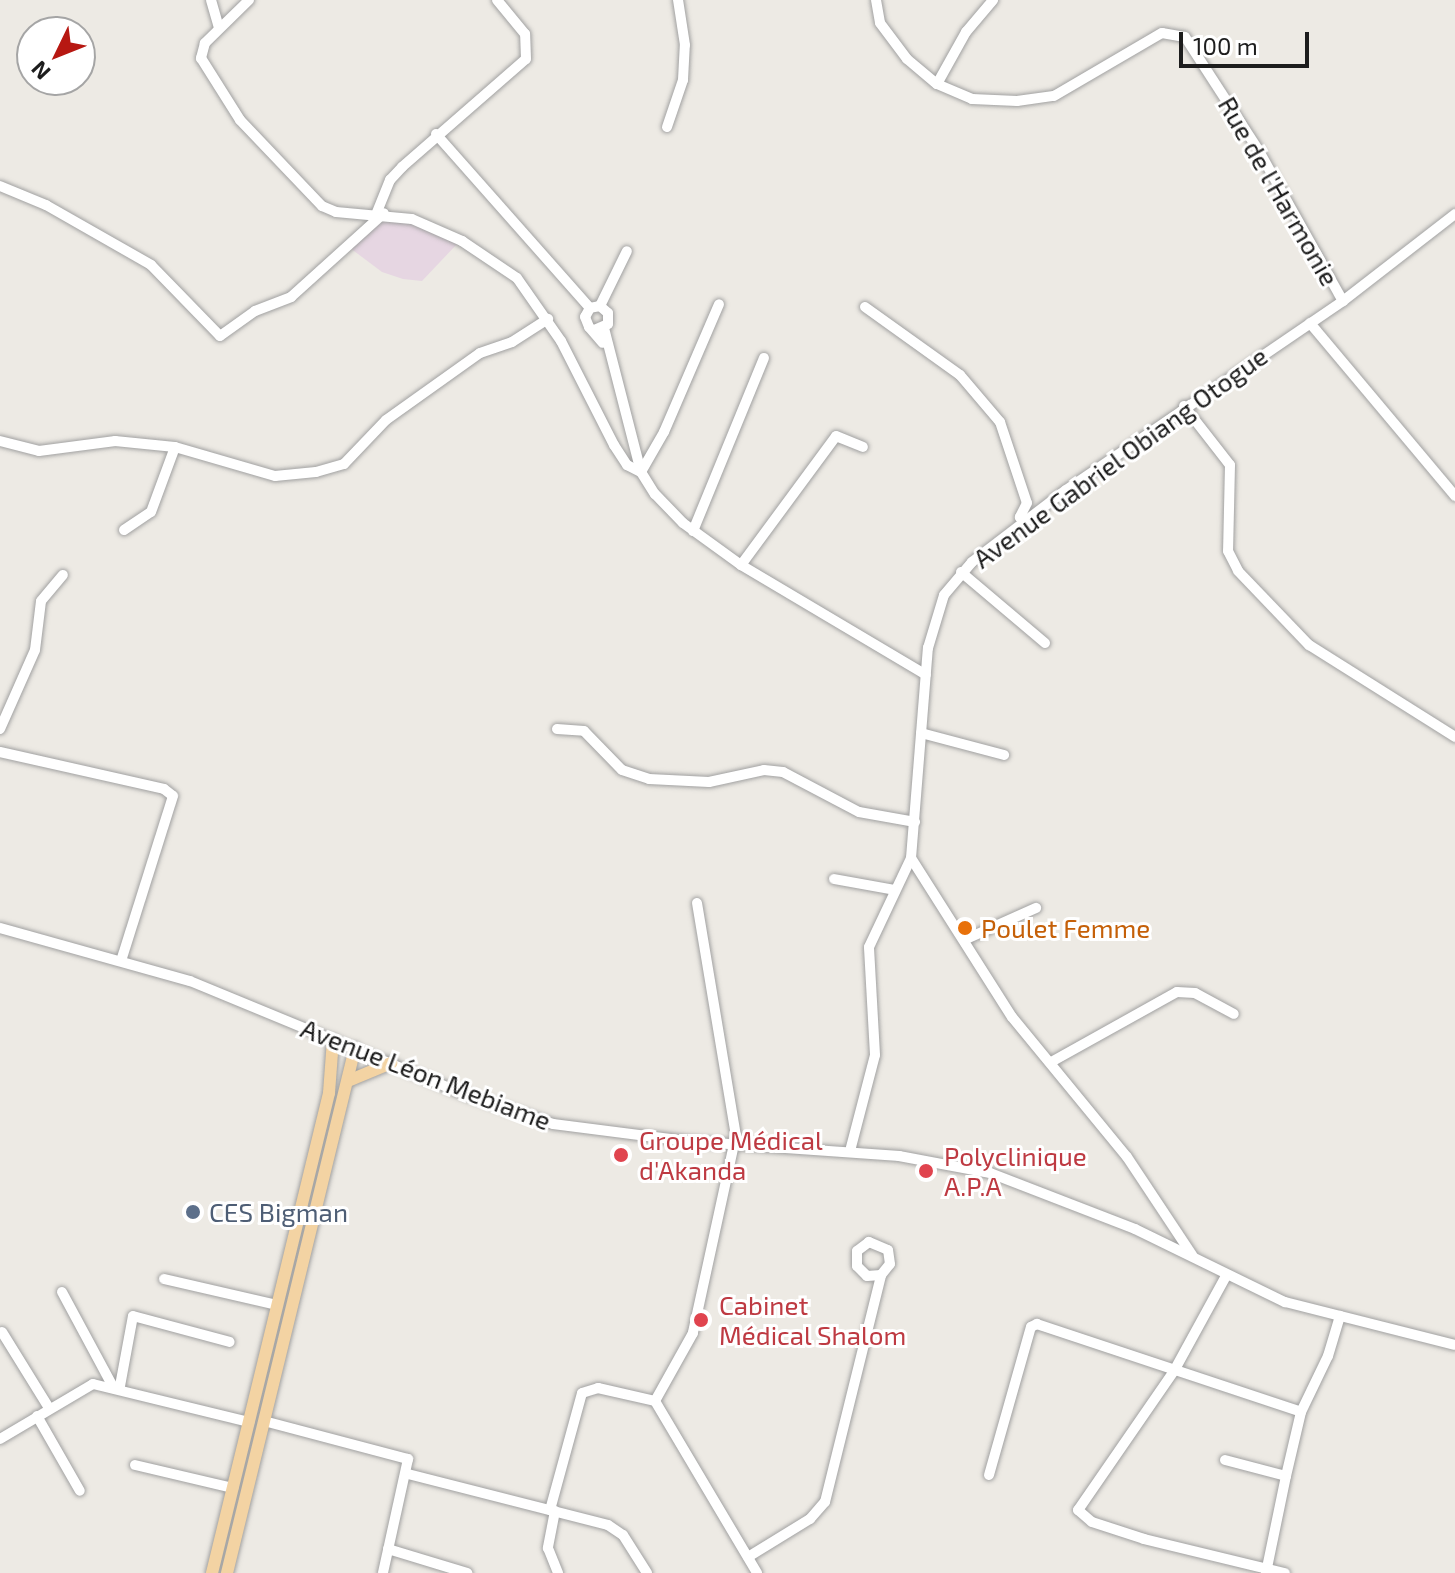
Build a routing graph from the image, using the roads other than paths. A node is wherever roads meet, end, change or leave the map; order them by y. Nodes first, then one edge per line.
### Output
1 (211, 0) edge
2 (249, 0) edge
3 (497, 0) edge
4 (678, 0) edge
5 (876, 0) edge
6 (993, 0) edge
7 (219, 28) junction
8 (937, 84) junction
9 (667, 127) dead end
10 (436, 134) junction
11 (0, 186) edge
12 (380, 212) junction
13 (1455, 214) edge
14 (627, 251) dead end
15 (1343, 301) junction
16 (719, 304) dead end
17 (595, 307) junction
18 (865, 307) dead end
19 (548, 319) junction
20 (1310, 323) junction
21 (599, 329) junction
22 (764, 358) dead end
23 (1184, 406) junction
24 (0, 441) edge
25 (175, 447) junction
26 (863, 447) dead end
27 (641, 472) junction
28 (1455, 496) edge
29 (1024, 522) junction
30 (124, 530) dead end
31 (693, 531) junction
32 (741, 565) junction
33 (961, 572) junction
34 (63, 575) dead end
35 (1045, 643) dead end
36 (926, 675) junction
37 (0, 729) edge
38 (557, 729) dead end
39 (921, 733) junction
40 (1455, 737) edge
41 (0, 752) edge
42 (1004, 755) dead end
43 (915, 822) junction
44 (911, 858) junction
45 (834, 879) dead end
46 (895, 890) junction
47 (697, 903) dead end
48 (1036, 908) dead end
49 (0, 928) edge
50 (964, 940) junction
51 (122, 958) junction
52 (1234, 1014) dead end
53 (333, 1040) junction
54 (355, 1048) junction
55 (1053, 1061) junction
56 (391, 1063) junction
57 (348, 1081) junction
58 (735, 1145) junction
59 (850, 1151) junction
60 (1193, 1257) junction
61 (881, 1275) dead end
62 (1226, 1276) junction
63 (164, 1279) dead end
64 (62, 1292) dead end
65 (277, 1305) junction
66 (1340, 1316) junction
67 (2, 1332) dead end
68 (230, 1342) dead end
69 (1455, 1345) edge
70 (1174, 1371) junction
71 (116, 1386) junction
72 (655, 1401) junction
73 (49, 1408) junction
74 (1301, 1412) junction
75 (37, 1416) junction
76 (264, 1421) junction
77 (249, 1422) junction
78 (0, 1439) edge
79 (1225, 1460) dead end
80 (135, 1465) dead end
81 (408, 1474) junction
82 (989, 1475) dead end
83 (1286, 1476) junction
84 (233, 1488) junction
85 (80, 1491) dead end
86 (552, 1510) junction
87 (388, 1549) junction
88 (748, 1557) junction
89 (1266, 1570) edge
90 (212, 1573) edge
91 (227, 1573) edge
92 (383, 1573) edge
93 (467, 1573) edge
94 (558, 1573) edge
95 (647, 1573) edge
96 (757, 1573) edge
97 (1285, 1573) edge

1 - 7 street
2 - 7 street
3 - 10 street
4 - 9 street
5 - 8 street, Rue de l'Harmonie
6 - 8 street
7 - 12 street
8 - 15 street, Rue de l'Harmonie
10 - 12 street
10 - 17 street
11 - 12 street
12 - 19 street
13 - 15 street, Avenue Gabriel Obiang Otogue
14 - 17 street
15 - 20 street, Avenue Gabriel Obiang Otogue
16 - 27 street
17 - 21 street
17 - 21 street
18 - 29 street
19 - 25 street
19 - 27 street
20 - 23 street, Avenue Gabriel Obiang Otogue
20 - 28 street
21 - 27 street
22 - 31 street
23 - 29 street, Avenue Gabriel Obiang Otogue
23 - 40 street
24 - 25 street
25 - 30 street
26 - 32 street
27 - 31 street
29 - 33 street, Avenue Gabriel Obiang Otogue
31 - 32 street
32 - 36 street
33 - 35 street
33 - 36 street, Avenue Gabriel Obiang Otogue
34 - 37 street
36 - 39 street, Avenue Gabriel Obiang Otogue
38 - 43 street
39 - 42 street
39 - 43 street, Avenue Gabriel Obiang Otogue
41 - 51 street
43 - 44 street, Avenue Gabriel Obiang Otogue
44 - 46 street, Avenue Gabriel Obiang Otogue
44 - 50 street
45 - 46 street
46 - 59 street, Avenue Gabriel Obiang Otogue
47 - 58 street
48 - 50 street
49 - 51 street, Avenue Léon Mebiame
50 - 55 street
51 - 53 street, Avenue Léon Mebiame
52 - 55 street
53 - 54 street, Avenue Léon Mebiame
53 - 65 main road
54 - 56 street, Avenue Léon Mebiame
54 - 57 main road
55 - 60 street
56 - 57 main road
56 - 58 street, Avenue Léon Mebiame
57 - 76 main road
58 - 59 street, Avenue Léon Mebiame
58 - 72 street
59 - 60 street, Avenue Léon Mebiame
60 - 62 street, Avenue Léon Mebiame
61 - 88 street
62 - 66 street, Avenue Léon Mebiame
62 - 70 street
63 - 65 street
64 - 71 street
65 - 77 main road
66 - 69 street, Avenue Léon Mebiame
66 - 74 street
67 - 73 street
68 - 71 street
70 - 74 street
70 - 82 street
70 - 89 street
71 - 73 street
71 - 77 street
72 - 86 street
72 - 88 street
73 - 75 street
74 - 83 street
75 - 78 street
75 - 85 street
76 - 81 street
76 - 91 main road
77 - 84 main road
79 - 83 street
80 - 84 street
81 - 86 street
81 - 87 street
83 - 89 street
84 - 90 main road
86 - 94 street
86 - 95 street
87 - 92 street
87 - 93 street
88 - 96 street
89 - 97 street

